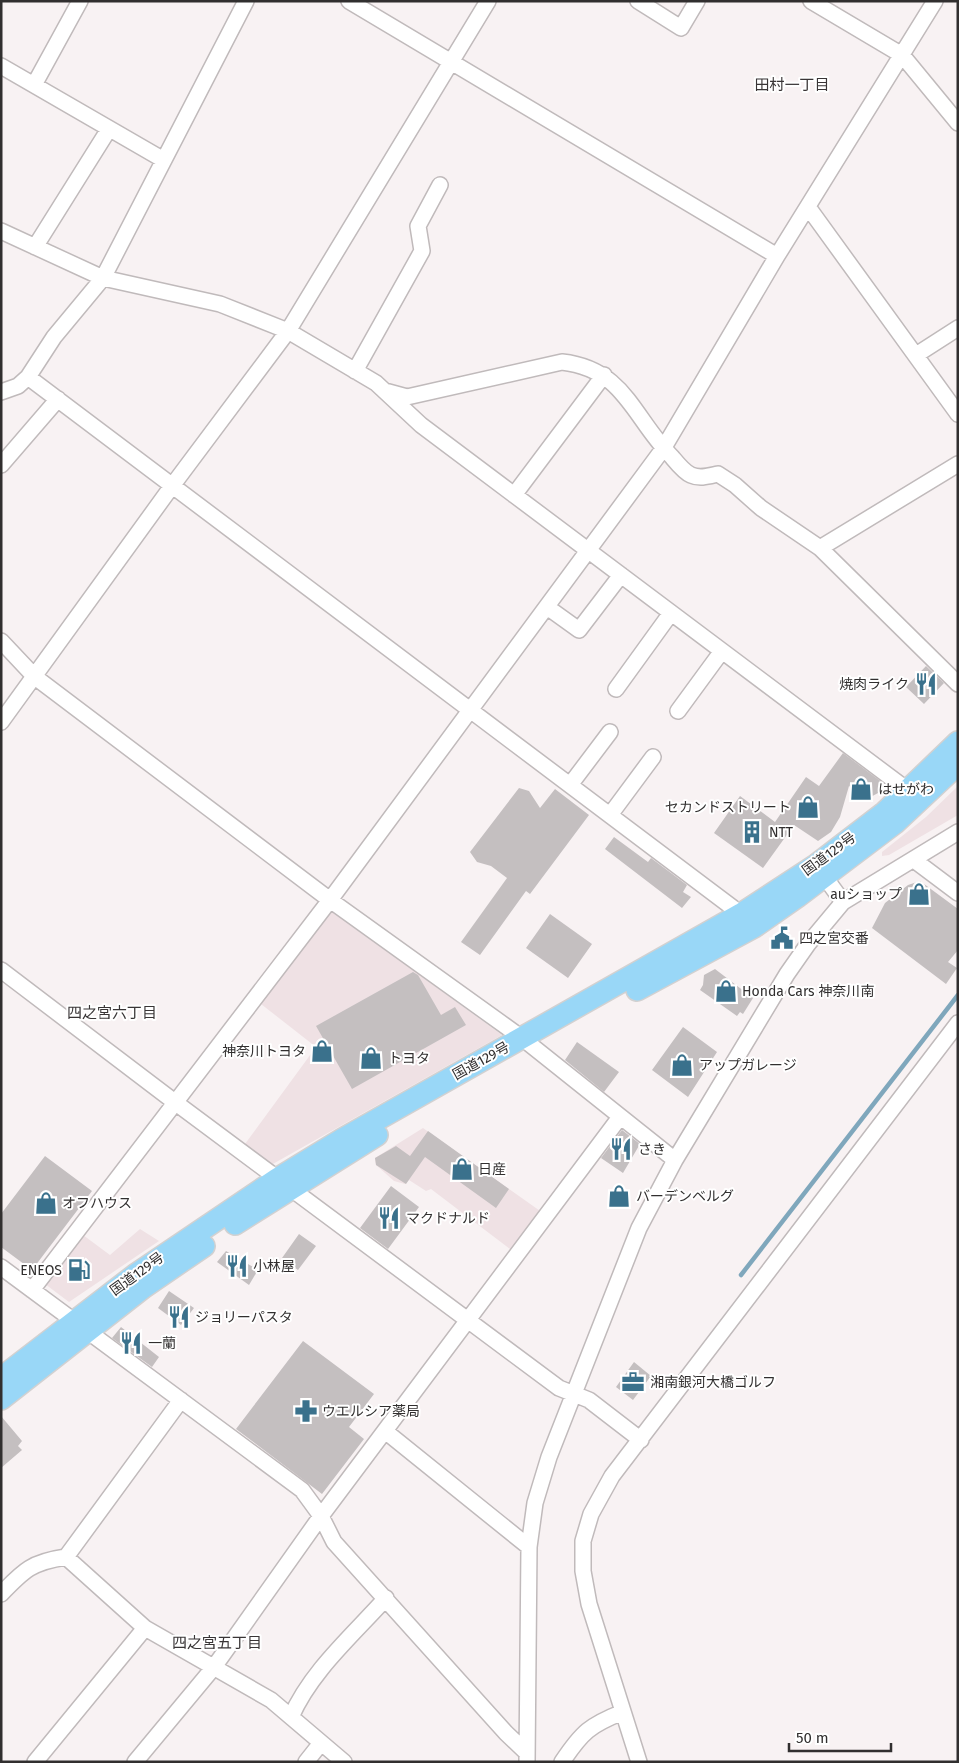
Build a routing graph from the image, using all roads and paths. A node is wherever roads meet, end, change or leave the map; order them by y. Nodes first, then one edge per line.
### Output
1 (80, 1) edge
2 (246, 1) edge
3 (349, 1) edge
4 (488, 1) edge
5 (638, 1) edge
6 (697, 1) edge
7 (810, 1) edge
8 (935, 1) edge
9 (902, 55) junction
10 (451, 62) junction
11 (1, 66) edge
12 (34, 85) junction
13 (958, 123) edge
14 (109, 129) junction
15 (162, 159) junction
16 (440, 185) dead end
17 (808, 207) junction
18 (1, 231) edge
19 (35, 247) junction
20 (777, 256) junction
21 (103, 278) junction
22 (958, 328) edge
23 (288, 331) junction
24 (916, 355) junction
25 (355, 371) junction
26 (604, 375) junction
27 (28, 377) junction
28 (384, 391) junction
29 (1, 392) edge
30 (58, 399) junction
31 (958, 414) edge
32 (663, 449) junction
33 (958, 464) edge
34 (1, 465) edge
35 (172, 486) junction
36 (514, 495) junction
37 (820, 548) junction
38 (589, 551) junction
39 (621, 575) junction
40 (547, 608) junction
41 (671, 613) junction
42 (1, 641) edge
43 (722, 651) junction
44 (35, 677) junction
45 (958, 684) edge
46 (616, 689) dead end
47 (471, 709) junction
48 (678, 711) dead end
49 (1, 722) edge
50 (610, 732) dead end
51 (958, 742) edge
52 (653, 757) dead end
53 (958, 764) edge
54 (570, 785) junction
55 (914, 795) junction
56 (610, 815) junction
57 (958, 832) edge
58 (914, 860) junction
59 (820, 871) junction
60 (958, 893) edge
61 (330, 900) junction
62 (843, 902) junction
63 (741, 914) junction
64 (1, 970) edge
65 (958, 1023) edge
66 (528, 1043) junction
67 (176, 1103) junction
68 (620, 1116) junction
69 (675, 1160) junction
70 (284, 1184) junction
71 (1, 1267) edge
72 (32, 1290) junction
73 (468, 1320) junction
74 (81, 1326) junction
75 (1, 1378) edge
76 (574, 1394) junction
77 (1, 1399) edge
78 (181, 1400) junction
79 (385, 1432) junction
80 (641, 1440) junction
81 (321, 1516) junction
82 (529, 1546) junction
83 (66, 1557) junction
84 (1, 1594) edge
85 (386, 1598) junction
86 (145, 1628) junction
87 (214, 1667) junction
88 (623, 1712) junction
89 (291, 1717) junction
90 (321, 1743) junction
91 (527, 1757) edge
92 (35, 1762) edge
93 (135, 1762) edge
94 (306, 1762) edge
95 (344, 1762) edge
96 (562, 1762) edge
97 (639, 1762) edge

1 - 12 street
2 - 15 street
3 - 10 street
4 - 10 street
5 - 6 street
7 - 9 street
8 - 9 street
9 - 13 street
9 - 17 street
10 - 20 street
10 - 23 street
11 - 12 street
12 - 14 street
14 - 15 street
14 - 19 street
15 - 21 street
16 - 25 street
17 - 20 street
17 - 24 street
18 - 19 street
19 - 21 street
20 - 32 street
21 - 23 street
21 - 27 street
22 - 24 street
23 - 25 street
23 - 35 street
24 - 31 street
25 - 28 street
26 - 28 street
26 - 32 street
26 - 36 street
27 - 29 street
27 - 30 street
28 - 36 street
30 - 34 street
30 - 35 street
32 - 37 street
32 - 38 street
33 - 37 street
35 - 44 street
35 - 47 street
36 - 38 street
37 - 45 street
38 - 39 street
38 - 40 street
39 - 40 street
39 - 41 street
40 - 47 street
41 - 43 street
41 - 46 street
42 - 44 street
43 - 48 street
43 - 55 street
44 - 49 street
44 - 61 street
47 - 54 street
47 - 61 street
50 - 54 street
51 - 55 highway, 国道129号
52 - 56 street
53 - 55 highway, 国道129号
54 - 56 street
55 - 59 highway, 国道129号
56 - 63 street
57 - 58 street
58 - 60 street
58 - 62 street
59 - 62 street
59 - 63 highway, 国道129号
59 - 66 highway, 国道129号
61 - 66 street
61 - 67 street
62 - 69 street
63 - 66 highway, 国道129号
64 - 67 street
65 - 80 street
66 - 68 street
66 - 70 highway, 国道129号
67 - 70 street
67 - 72 street
68 - 69 street
68 - 73 street
69 - 76 street
70 - 73 street
70 - 74 highway, 国道129号
71 - 72 street
72 - 74 street
73 - 76 street
73 - 79 street
74 - 75 highway, 国道129号
74 - 77 highway, 国道129号
74 - 78 street
76 - 80 street
76 - 82 street
78 - 81 street
78 - 83 street
79 - 81 street
79 - 82 street
80 - 88 street
81 - 85 street
81 - 87 street
82 - 91 street
83 - 84 street
83 - 86 street
85 - 89 street
85 - 91 street
86 - 87 street
86 - 92 street
87 - 89 street
87 - 93 street
88 - 96 street
88 - 97 street
89 - 90 street
90 - 94 street
90 - 95 street

